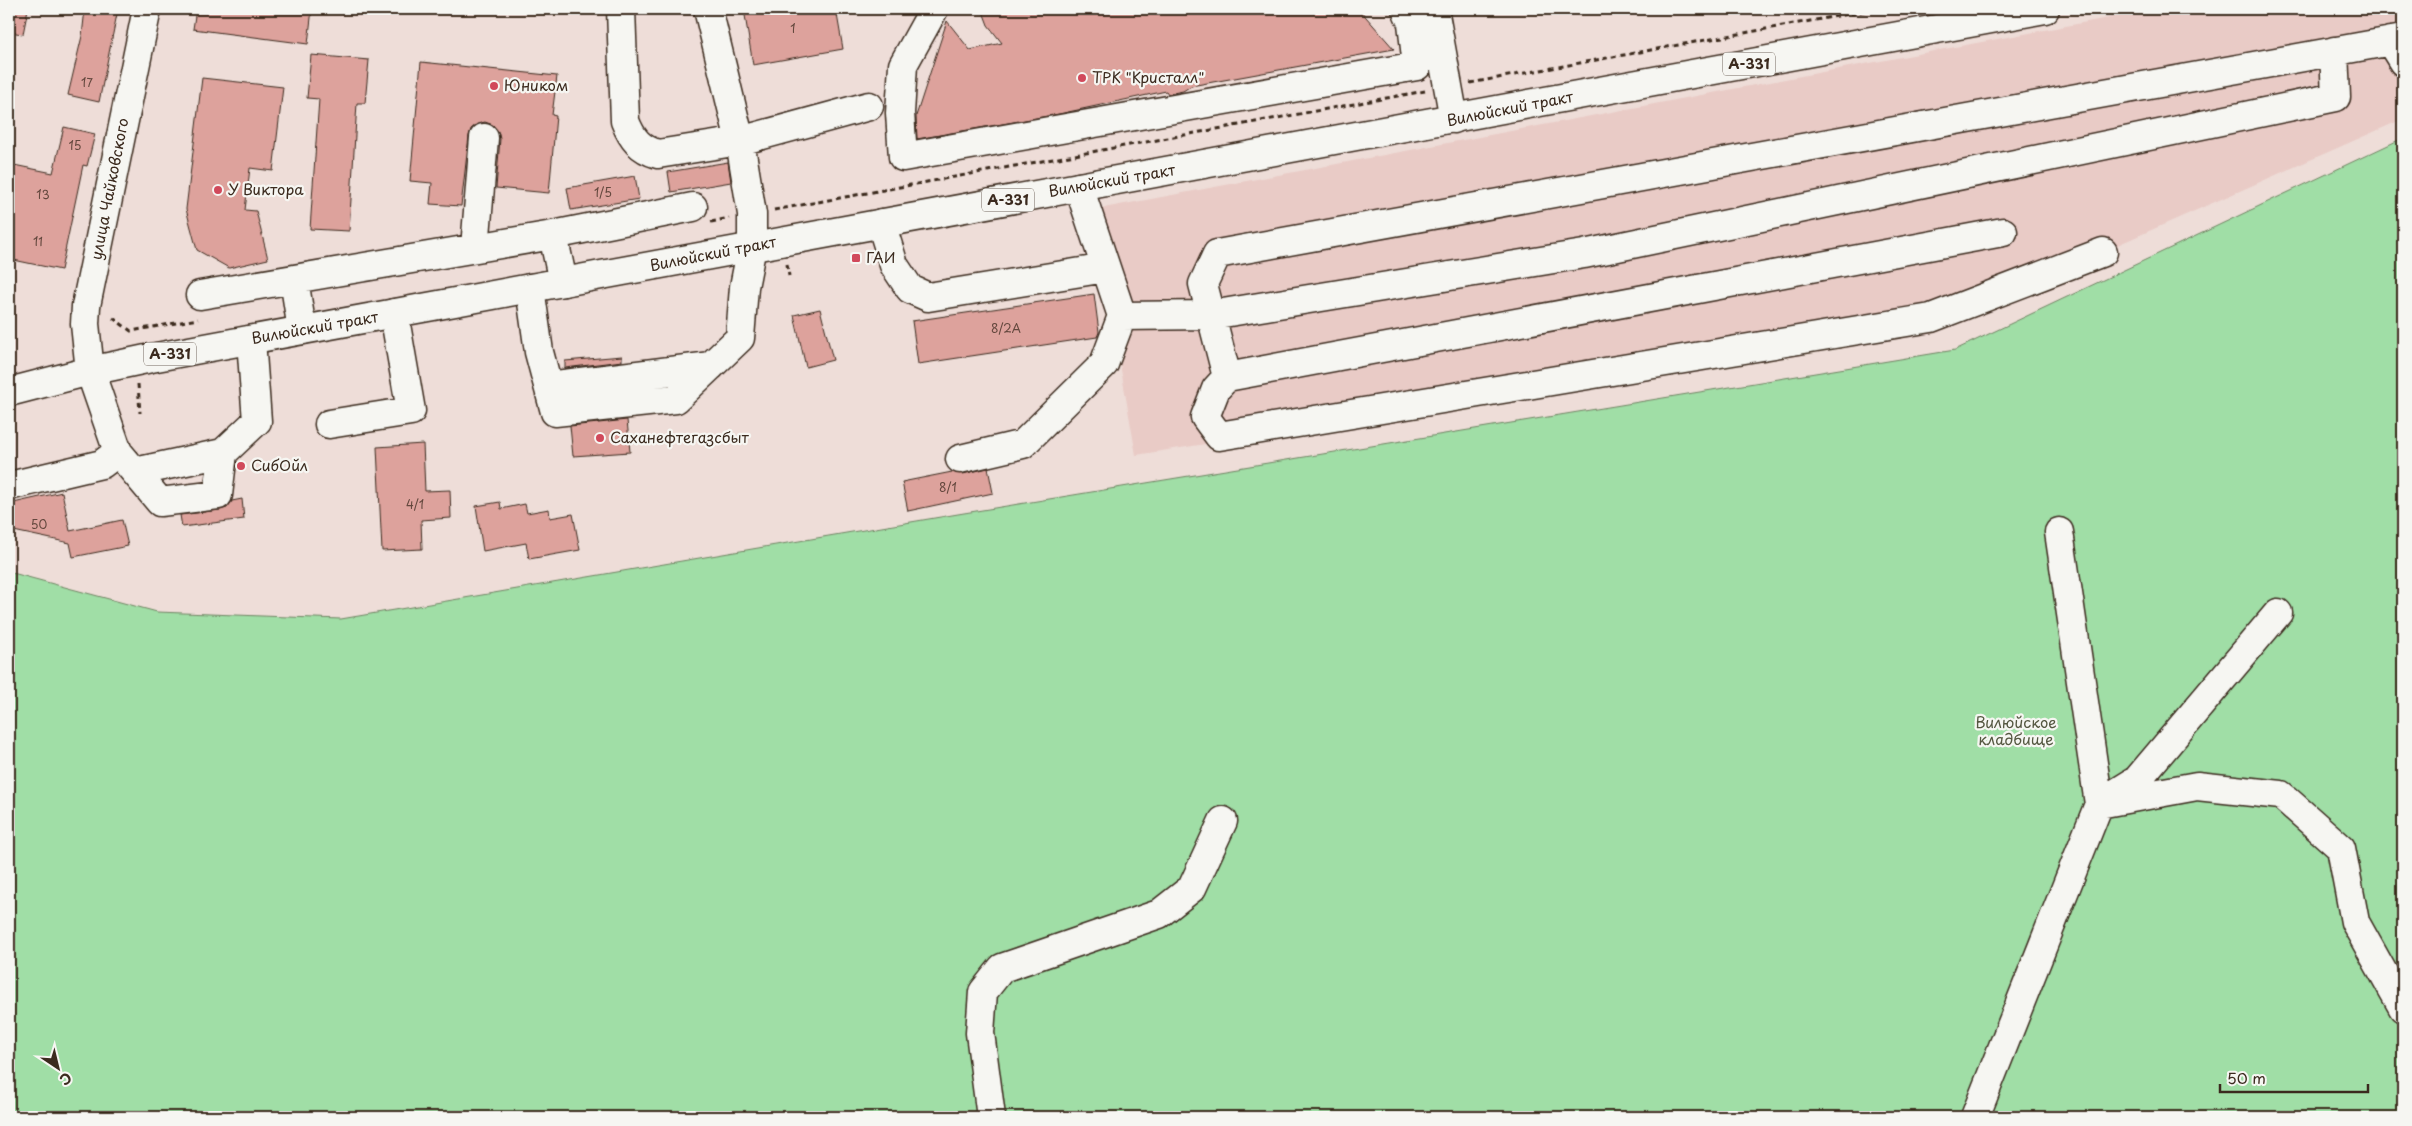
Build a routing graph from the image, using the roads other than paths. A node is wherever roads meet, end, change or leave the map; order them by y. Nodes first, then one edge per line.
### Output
1 (146, 9) edge
2 (621, 9) edge
3 (708, 9) edge
4 (934, 9) edge
5 (1406, 9) edge
6 (1434, 9) edge
7 (2045, 9) edge
8 (2399, 47) edge
9 (2334, 51) junction
10 (869, 106) dead end
11 (1454, 119) junction
12 (484, 138) dead end
13 (740, 141) junction
14 (1079, 187) junction
15 (698, 215) road end
16 (881, 223) junction
17 (2003, 232) dead end
18 (553, 235) junction
19 (752, 246) junction
20 (475, 248) junction
21 (2103, 252) dead end
22 (1106, 268) junction
23 (294, 279) junction
24 (563, 282) junction
25 (530, 288) junction
26 (200, 307) road end
27 (394, 313) junction
28 (1211, 315) junction
29 (1122, 316) junction
30 (302, 330) junction
31 (251, 340) junction
32 (90, 370) junction
33 (1226, 377) junction
34 (9, 392) edge
35 (329, 424) dead end
36 (118, 452) junction
37 (223, 453) junction
38 (960, 459) dead end
39 (135, 472) junction
40 (9, 486) edge
41 (2059, 532) dead end
42 (2278, 613) dead end
43 (2098, 804) junction
44 (1223, 821) dead end
45 (2403, 1008) edge
46 (991, 1117) edge
47 (1975, 1117) edge

1 - 32 main road, улица Чайковского
2 - 13 main road
3 - 13 main road
4 - 5 main road
6 - 11 main road
7 - 11 main road, Вилюйский тракт / А-331
8 - 9 main road
9 - 28 main road
9 - 28 main road
10 - 13 main road
11 - 14 main road, Вилюйский тракт / А-331
12 - 20 main road
13 - 19 main road
14 - 16 main road, Вилюйский тракт / А-331
14 - 22 main road
15 - 18 main road
16 - 19 main road, Вилюйский тракт / А-331
16 - 22 main road
17 - 33 main road
18 - 20 main road
18 - 24 main road
19 - 24 main road, Вилюйский тракт / А-331
19 - 25 main road
20 - 23 main road
21 - 33 main road
22 - 29 main road
23 - 26 main road
23 - 30 main road
24 - 25 main road, Вилюйский тракт / А-331
25 - 27 main road, Вилюйский тракт / А-331
27 - 30 main road, Вилюйский тракт / А-331
27 - 35 main road
28 - 29 main road
28 - 33 main road
29 - 38 main road
30 - 31 main road, Вилюйский тракт / А-331
31 - 32 main road, Вилюйский тракт / А-331
31 - 37 main road
32 - 34 main road, А-331
32 - 36 main road, улица Чайковского
36 - 39 main road
36 - 40 main road
37 - 39 main road
37 - 39 main road
41 - 43 main road
42 - 43 main road
43 - 45 main road
43 - 47 main road
44 - 46 main road

